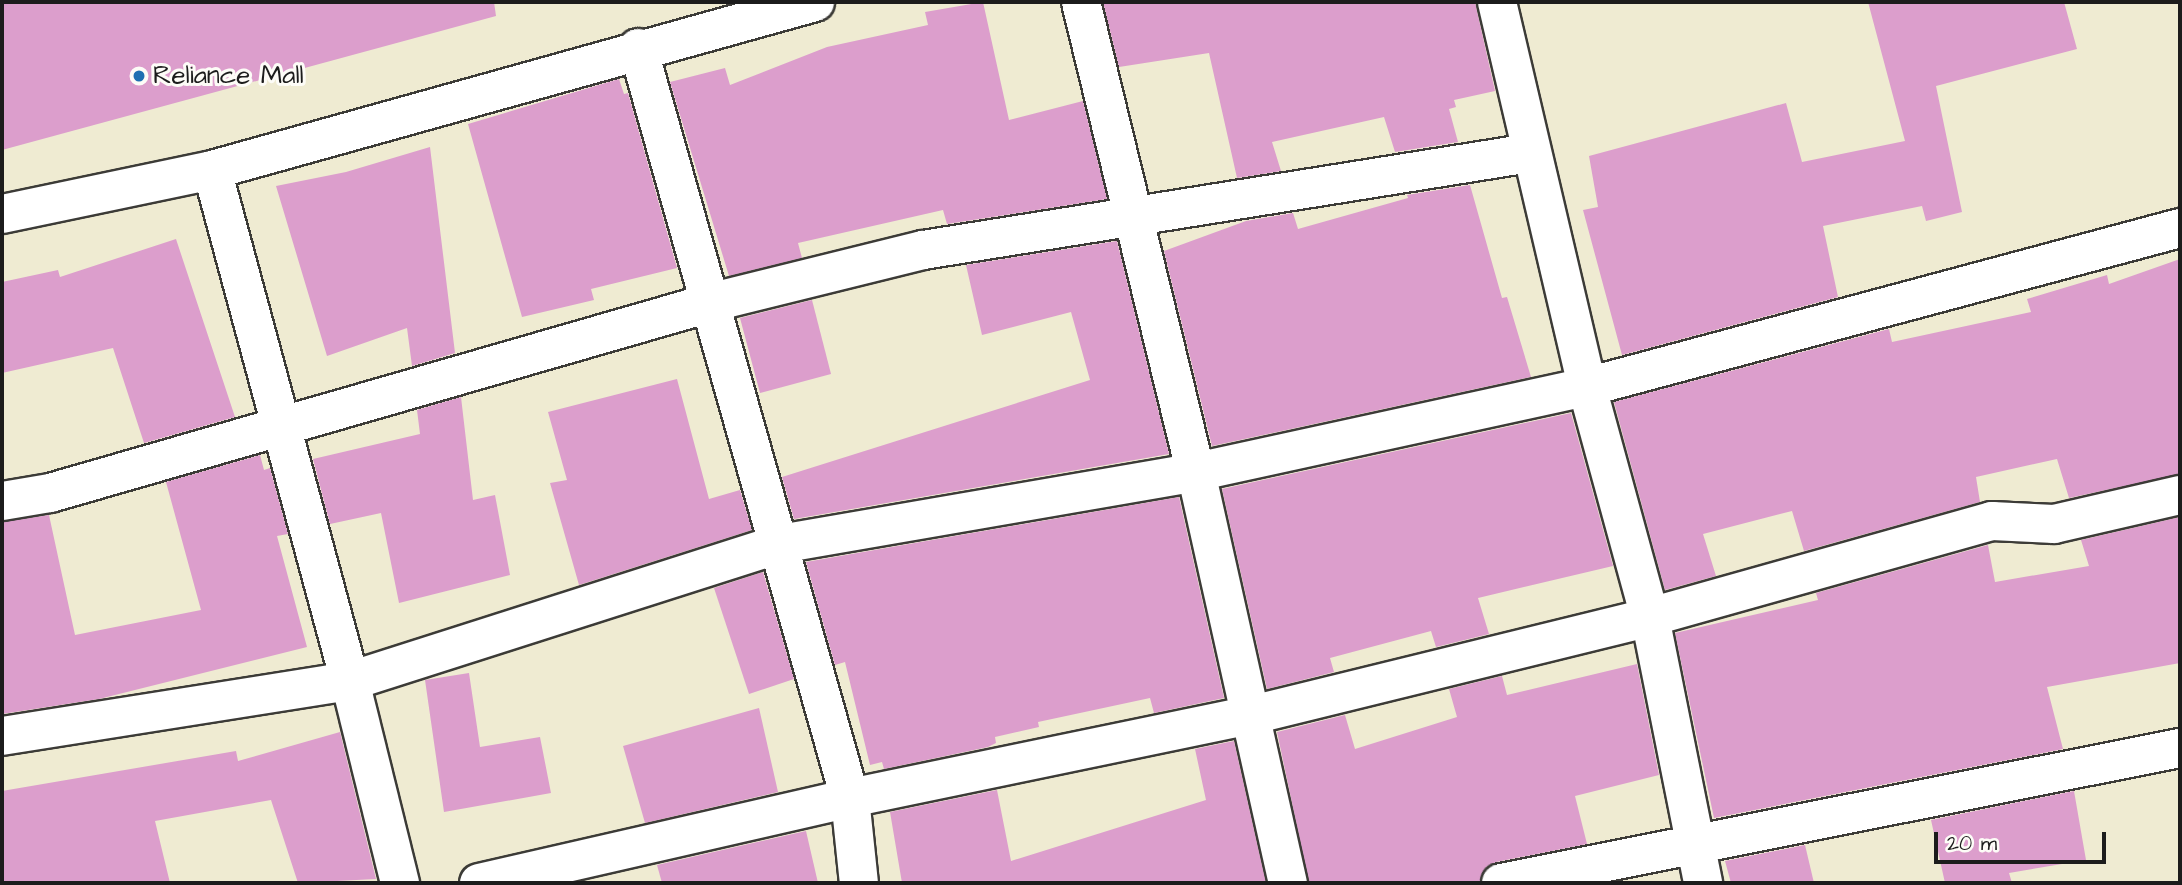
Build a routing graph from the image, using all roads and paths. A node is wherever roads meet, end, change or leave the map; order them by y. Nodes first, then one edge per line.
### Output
1 (815, 2) edge
2 (1081, 2) edge
3 (1497, 2) edge
4 (638, 48) junction
5 (1530, 153) junction
6 (212, 170) junction
7 (2, 214) edge
8 (1133, 215) junction
9 (2180, 228) edge
10 (713, 302) junction
11 (1587, 387) junction
12 (280, 428) junction
13 (1196, 472) junction
14 (2180, 495) edge
15 (2, 502) edge
16 (780, 544) junction
17 (1650, 617) junction
18 (350, 681) junction
19 (1252, 715) junction
20 (2, 736) edge
21 (2180, 748) edge
22 (850, 798) junction
23 (1693, 847) junction
24 (400, 883) edge
25 (479, 883) edge
26 (859, 883) edge
27 (1288, 883) edge
28 (1501, 883) edge
29 (1703, 883) edge

1 - 4 street
2 - 8 street
3 - 5 street
4 - 6 street
4 - 10 street
5 - 8 street
5 - 11 street
6 - 7 street
6 - 12 street
8 - 10 street
8 - 13 street
9 - 11 street
10 - 12 street
10 - 16 street
11 - 13 street
11 - 17 street
12 - 15 street
12 - 18 street
13 - 16 street
13 - 19 street
14 - 17 street
16 - 18 street
16 - 22 street
17 - 19 street
17 - 23 street
18 - 20 street
18 - 24 street
19 - 22 street
19 - 27 street
21 - 23 street
22 - 25 street
22 - 26 street
23 - 28 street
23 - 29 street

